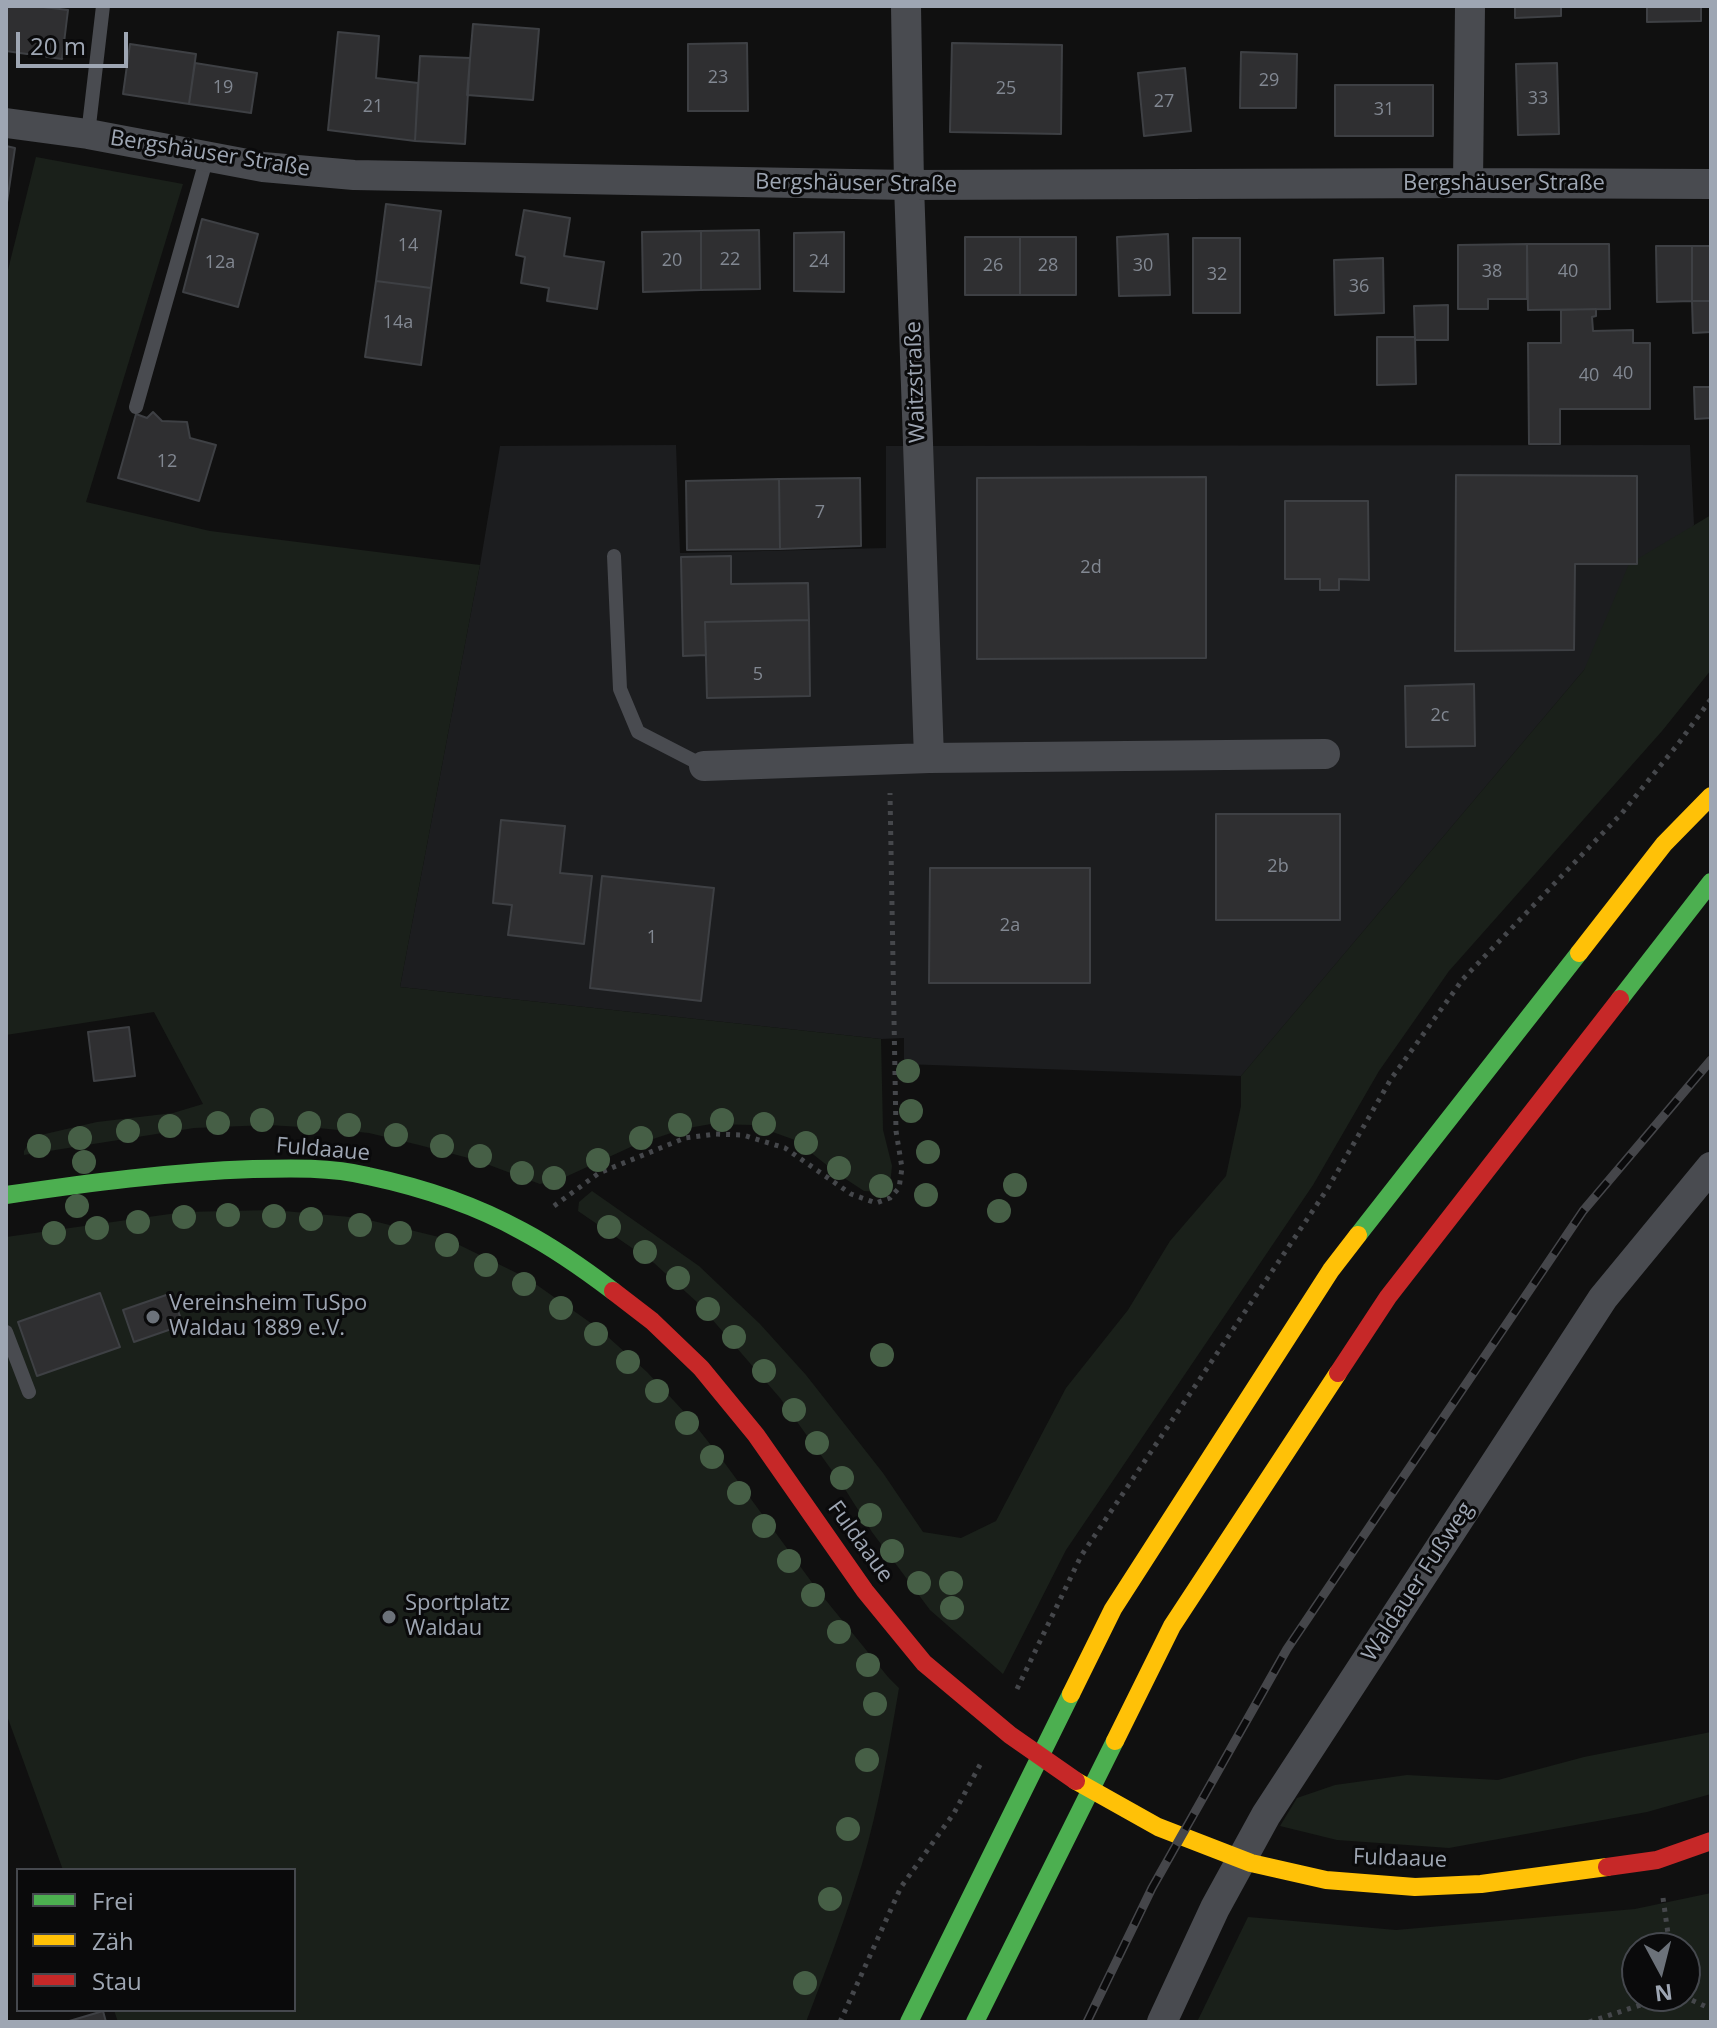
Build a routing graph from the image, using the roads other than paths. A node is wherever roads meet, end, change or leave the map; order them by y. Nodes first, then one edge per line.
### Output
1 (103, 6) edge
2 (906, 6) edge
3 (1470, 6) edge
4 (6, 123) edge
5 (88, 134) junction
6 (207, 157) junction
7 (1468, 183) junction
8 (1711, 184) edge
9 (909, 185) junction
10 (136, 407) dead end
11 (614, 556) dead end
12 (1325, 754) dead end
13 (929, 758) junction
14 (704, 766) joint
15 (1711, 796) edge
16 (1711, 882) edge
17 (1711, 1167) edge
18 (6, 1195) edge
19 (6, 1332) edge
20 (29, 1392) dead end
21 (1711, 1841) edge
22 (909, 2022) edge
23 (975, 2022) edge
24 (1162, 2022) edge

1 - 5 lane
2 - 9 street, Waitzstraße
3 - 7 street
4 - 5 street, Bergshäuser Straße
5 - 6 street, Bergshäuser Straße
6 - 9 street, Bergshäuser Straße
6 - 10 lane
7 - 8 street, Bergshäuser Straße
7 - 9 street, Bergshäuser Straße
9 - 13 street, Waitzstraße
11 - 14 lane
12 - 13 street
13 - 14 street
15 - 22 main road
16 - 23 main road
17 - 24 street, Waldauer Fußweg
18 - 21 main road, Fuldaaue
19 - 20 lane

